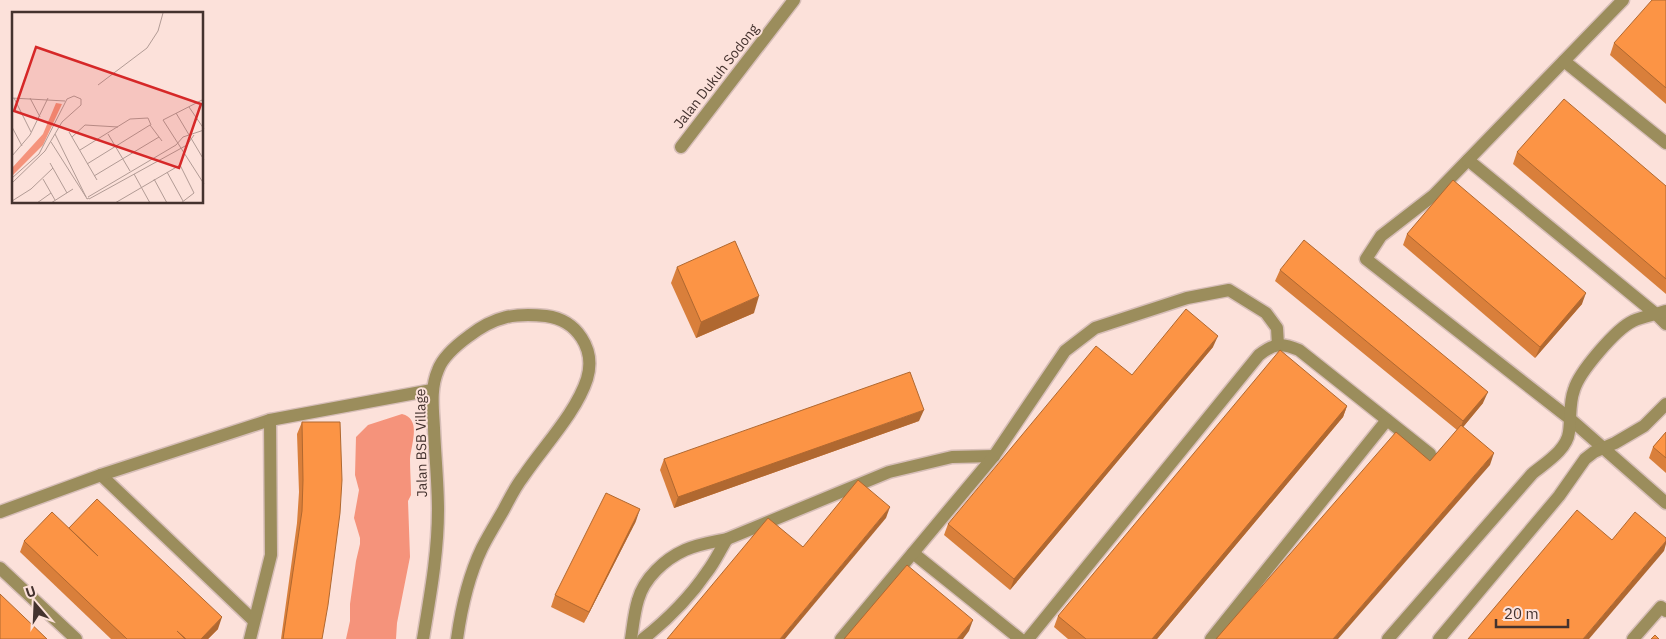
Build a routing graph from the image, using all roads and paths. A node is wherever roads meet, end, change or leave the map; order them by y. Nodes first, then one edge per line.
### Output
1 (794, 0) edge
2 (1623, 0) edge
3 (1564, 61) junction
4 (1666, 143) edge
5 (681, 147) dead end
6 (1468, 160) junction
7 (1663, 316) edge
8 (1278, 344) junction
9 (432, 390) junction
10 (1666, 404) edge
11 (1569, 418) junction
12 (270, 420) junction
13 (1388, 420) junction
14 (1604, 448) junction
15 (1430, 454) dead end
16 (994, 456) junction
17 (101, 475) junction
18 (1666, 503) edge
19 (0, 512) edge
20 (727, 539) junction
21 (913, 553) junction
22 (0, 568) edge
23 (1664, 609) edge
24 (253, 620) junction
25 (76, 639) edge
26 (250, 639) edge
27 (423, 639) edge
28 (457, 639) edge
29 (631, 639) edge
30 (643, 639) edge
31 (841, 639) edge
32 (1020, 639) edge
33 (1028, 639) edge
34 (1211, 639) edge
35 (1388, 639) edge
36 (1439, 639) edge
37 (1633, 639) edge

1 - 5 street, Jalan Dukuh Sodong
2 - 3 street
3 - 4 street
3 - 6 street
6 - 7 street
6 - 11 street
7 - 11 street
8 - 13 street
8 - 16 street
8 - 33 street
9 - 12 street
9 - 27 street, Jalan BSB Village
9 - 28 street, Jalan BSB Village
10 - 14 street
11 - 14 street
11 - 35 street
12 - 17 street
12 - 24 street
13 - 15 street
13 - 34 street
14 - 18 street
14 - 36 street
16 - 20 street
16 - 21 street
17 - 19 street
17 - 24 street
20 - 29 street
20 - 30 street
21 - 31 street
21 - 32 street
22 - 25 street
23 - 37 street
24 - 26 street

